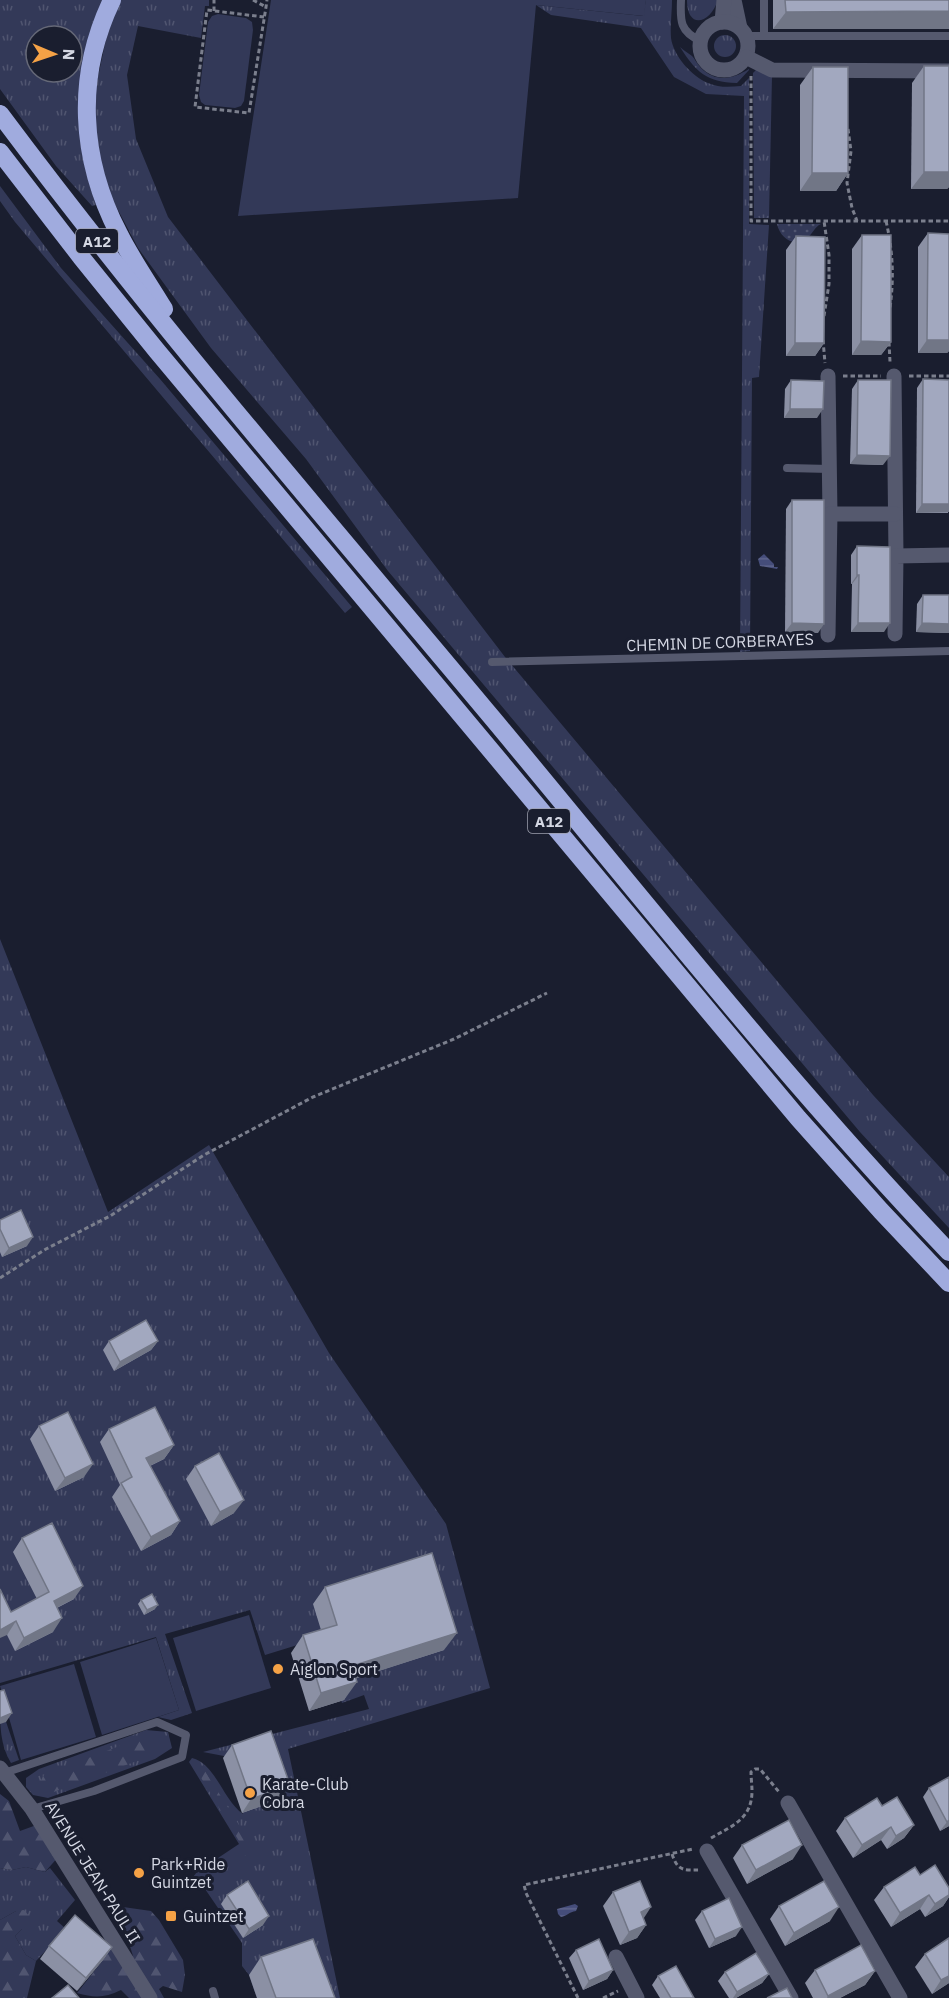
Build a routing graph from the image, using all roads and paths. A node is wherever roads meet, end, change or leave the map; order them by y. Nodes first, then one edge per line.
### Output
1 (112, 0) edge
2 (214, 0) edge
3 (267, 0) edge
4 (681, 0) edge
5 (724, 0) edge
6 (734, 0) edge
7 (764, 0) edge
8 (256, 1) edge
9 (266, 7) junction
10 (214, 11) junction
11 (264, 17) junction
12 (722, 22) junction
13 (743, 32) junction
14 (764, 35) junction
15 (949, 36) edge
16 (700, 40) junction
17 (750, 60) junction
18 (949, 71) edge
19 (0, 114) edge
20 (848, 129) edge
21 (0, 152) edge
22 (824, 221) junction
23 (857, 221) junction
24 (886, 221) junction
25 (949, 221) edge
26 (890, 315) edge
27 (824, 322) edge
28 (823, 333) edge
29 (889, 333) edge
30 (197, 365) junction
31 (828, 376) joint
32 (894, 376) joint
33 (787, 468) dead end
34 (830, 469) junction
35 (830, 514) junction
36 (895, 514) junction
37 (949, 555) edge
38 (896, 556) junction
39 (895, 633) dead end
40 (828, 635) dead end
41 (949, 651) edge
42 (492, 662) dead end
43 (547, 993) dead end
44 (949, 1252) edge
45 (0, 1278) edge
46 (949, 1283) edge
47 (2, 1771) edge
48 (788, 1803) joint
49 (33, 1809) junction
50 (705, 1852) junction
51 (672, 1854) junction
52 (616, 1957) dead end
53 (150, 1998) edge
54 (578, 1998) edge
55 (637, 1998) edge
56 (791, 1998) edge
57 (900, 1998) edge

1 - 30 highway
2 - 10 path
3 - 9 path
4 - 16 lane
5 - 12 street
6 - 13 street
7 - 14 lane
8 - 9 path
9 - 11 path
10 - 11 path
10 - 11 path
12 - 13 street
12 - 16 street
13 - 14 lane
13 - 17 street
14 - 15 lane
16 - 17 street
17 - 18 street
17 - 22 path
19 - 30 highway, A12
20 - 23 path
21 - 46 highway, A12
22 - 23 path
22 - 27 path
23 - 24 path
24 - 25 path
24 - 26 path
28 - 31 path
29 - 32 path
30 - 44 highway, A12
31 - 34 street
32 - 36 street
33 - 34 lane
34 - 35 street
35 - 36 street
35 - 40 street
36 - 38 street
37 - 38 street
38 - 39 street
41 - 42 lane, CHEMIN DE CORBERAYES
43 - 45 path
47 - 49 street, AVENUE JEAN-PAUL II
47 - 49 lane
48 - 50 path
48 - 57 street
49 - 53 street, AVENUE JEAN-PAUL II
50 - 51 path
50 - 51 path
50 - 56 street
51 - 54 path
52 - 55 street

